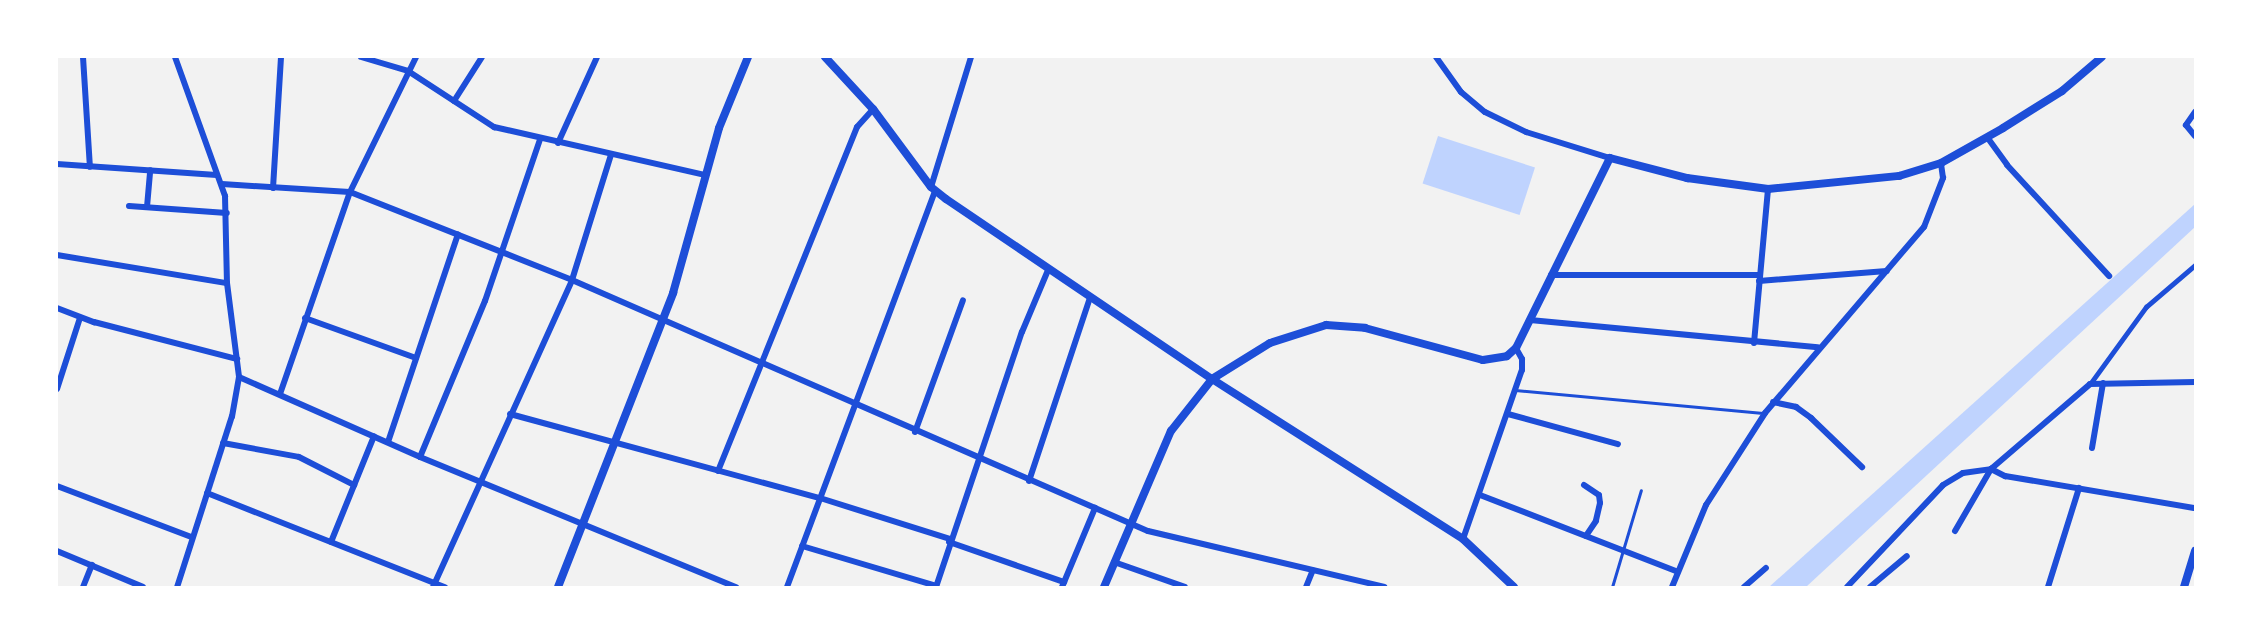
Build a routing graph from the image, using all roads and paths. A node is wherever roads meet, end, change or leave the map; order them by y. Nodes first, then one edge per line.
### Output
1 (83, 57) edge
2 (175, 57) edge
3 (281, 57) edge
4 (361, 57) edge
5 (416, 57) edge
6 (482, 57) edge
7 (597, 57) edge
8 (748, 57) edge
9 (825, 57) edge
10 (971, 57) edge
11 (1436, 57) edge
12 (2102, 57) edge
13 (408, 71) junction
14 (454, 101) junction
15 (873, 109) junction
16 (2195, 112) edge
17 (2195, 136) edge
18 (1987, 137) junction
19 (540, 139) junction
20 (558, 143) junction
21 (611, 155) junction
22 (1610, 158) junction
23 (1941, 163) junction
24 (57, 164) edge
25 (90, 167) junction
26 (150, 170) junction
27 (218, 175) junction
28 (706, 175) junction
29 (222, 184) junction
30 (273, 188) junction
31 (933, 189) junction
32 (1768, 189) junction
33 (350, 192) junction
34 (129, 206) dead end
35 (147, 207) junction
36 (227, 213) junction
37 (458, 234) junction
38 (502, 251) junction
39 (57, 255) edge
40 (2195, 265) edge
41 (1048, 270) junction
42 (1887, 271) junction
43 (1551, 275) junction
44 (2109, 276) dead end
45 (1759, 278) junction
46 (572, 280) junction
47 (227, 283) junction
48 (1090, 298) junction
49 (963, 300) dead end
50 (57, 308) edge
51 (80, 318) junction
52 (306, 318) junction
53 (662, 320) junction
54 (1530, 320) junction
55 (1754, 342) junction
56 (1818, 347) junction
57 (1516, 348) junction
58 (237, 358) junction
59 (416, 358) junction
60 (761, 365) junction
61 (239, 377) junction
62 (58, 378) edge
63 (1212, 379) junction
64 (2195, 382) edge
65 (2103, 383) junction
66 (2090, 384) junction
67 (57, 389) edge
68 (1515, 390) junction
69 (279, 394) junction
70 (1773, 402) junction
71 (855, 405) junction
72 (1765, 413) junction
73 (510, 414) junction
74 (1508, 414) junction
75 (915, 432) junction
76 (374, 436) junction
77 (388, 442) junction
78 (614, 442) junction
79 (223, 443) junction
80 (1618, 444) dead end
81 (2092, 447) dead end
82 (420, 457) junction
83 (978, 460) junction
84 (1862, 467) dead end
85 (1991, 469) junction
86 (718, 471) junction
87 (1029, 481) junction
88 (480, 482) junction
89 (354, 485) junction
90 (1584, 485) dead end
91 (57, 486) edge
92 (2079, 488) junction
93 (1641, 490) dead end
94 (207, 493) junction
95 (1480, 495) junction
96 (820, 498) junction
97 (1095, 508) junction
98 (2195, 508) edge
99 (1131, 523) junction
100 (583, 524) junction
101 (1956, 531) dead end
102 (1586, 536) junction
103 (191, 537) junction
104 (1464, 539) junction
105 (949, 540) junction
106 (331, 542) junction
107 (802, 546) junction
108 (57, 551) edge
109 (2195, 551) edge
110 (1623, 552) junction
111 (1907, 556) dead end
112 (1114, 562) junction
113 (92, 565) junction
114 (1766, 568) dead end
115 (1313, 570) junction
116 (1676, 571) junction
117 (434, 585) edge
118 (1063, 585) edge
119 (936, 586) edge
120 (83, 587) edge
121 (143, 587) edge
122 (177, 587) edge
123 (445, 587) edge
124 (558, 587) edge
125 (736, 587) edge
126 (787, 587) edge
127 (1104, 587) edge
128 (1185, 587) edge
129 (1306, 587) edge
130 (1384, 587) edge
131 (1514, 587) edge
132 (1612, 587) edge
133 (1672, 587) edge
134 (1744, 587) edge
135 (1847, 587) edge
136 (1869, 587) edge
137 (2048, 587) edge
138 (2184, 587) edge

1 - 25 street
2 - 27 street
3 - 30 street
4 - 13 street
5 - 13 street
6 - 14 street
7 - 20 street
8 - 28 street
9 - 15 street
10 - 31 street
11 - 22 street
12 - 18 main road
13 - 14 street
13 - 33 street
14 - 19 street
15 - 31 street
15 - 60 street
16 - 17 street
18 - 23 main road
18 - 44 street
19 - 20 street
19 - 38 street
20 - 21 street
21 - 28 street
21 - 46 street
22 - 32 main road
22 - 43 main road
23 - 32 main road
23 - 42 street
24 - 25 street
25 - 26 street
26 - 27 street
26 - 35 street
27 - 29 street
28 - 53 street
29 - 30 street
29 - 36 street
30 - 33 street
31 - 41 street
31 - 71 street
32 - 45 street
33 - 37 street
33 - 52 street
34 - 35 street
35 - 36 street
36 - 47 street
37 - 38 street
37 - 59 street
38 - 46 street
38 - 82 street
39 - 47 street
40 - 66 street
41 - 48 street
41 - 83 street
42 - 45 street
42 - 56 street
43 - 45 street
43 - 54 main road
45 - 55 street
46 - 53 street
46 - 73 street
47 - 58 street
48 - 63 street
48 - 87 street
49 - 75 street
50 - 51 street
51 - 58 street
51 - 62 street
52 - 59 street
52 - 69 street
53 - 60 street
53 - 78 street
54 - 55 street
54 - 57 main road
55 - 56 street
56 - 70 street
57 - 63 main road
57 - 68 street
58 - 61 street
59 - 77 street
60 - 71 street
60 - 86 street
61 - 69 street
61 - 79 street
62 - 67 street
63 - 99 main road
63 - 104 street
64 - 65 street
65 - 66 street
65 - 81 street
66 - 85 street
68 - 72 lane
68 - 74 street
69 - 76 street
70 - 72 street
70 - 84 street
71 - 75 street
71 - 96 street
72 - 116 street
73 - 78 street
73 - 88 street
74 - 80 street
74 - 95 street
75 - 83 street
76 - 77 street
76 - 89 street
77 - 82 street
78 - 86 street
78 - 100 street
79 - 89 street
79 - 94 street
82 - 88 street
83 - 87 street
83 - 105 street
85 - 92 street
85 - 101 street
85 - 135 street
86 - 96 street
87 - 97 street
88 - 100 street
88 - 117 street
89 - 106 street
90 - 102 street
91 - 103 street
92 - 98 street
92 - 137 street
93 - 110 lane
94 - 103 street
94 - 106 street
95 - 102 street
95 - 104 street
96 - 105 street
96 - 107 street
97 - 99 street
97 - 118 street
99 - 112 main road
99 - 115 street
100 - 124 street
100 - 125 street
102 - 110 street
103 - 122 street
104 - 131 street
105 - 118 street
105 - 119 street
106 - 117 street
107 - 119 street
107 - 126 street
108 - 113 street
109 - 138 main road
110 - 116 street
110 - 132 lane
111 - 136 street
112 - 127 main road
112 - 128 street
113 - 120 street
113 - 121 street
114 - 134 street
115 - 129 street
115 - 130 street
116 - 133 street
117 - 123 street

